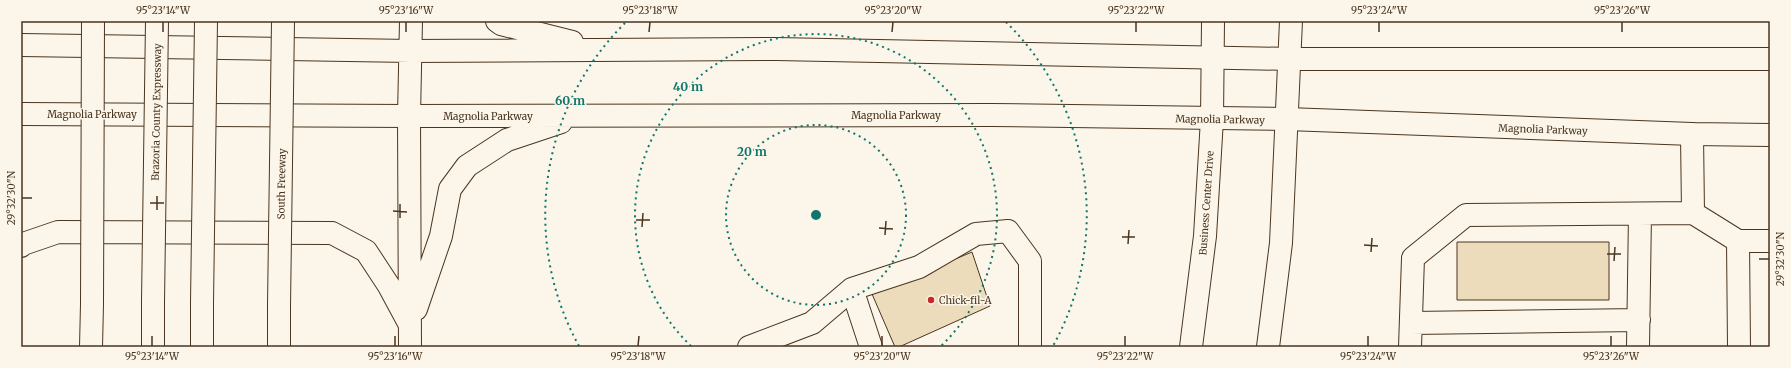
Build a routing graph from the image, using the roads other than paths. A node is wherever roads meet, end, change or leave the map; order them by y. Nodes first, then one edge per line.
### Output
1 (93, 21) edge
2 (157, 21) edge
3 (206, 21) edge
4 (283, 21) edge
5 (411, 21) edge
6 (497, 21) edge
7 (1213, 21) edge
8 (1292, 21) edge
9 (21, 45) edge
10 (602, 50) junction
11 (411, 51) junction
12 (1213, 58) junction
13 (1290, 59) junction
14 (1770, 59) edge
15 (21, 114) edge
16 (409, 116) junction
17 (577, 116) junction
18 (1212, 119) junction
19 (1287, 119) junction
20 (1692, 134) junction
21 (1770, 135) edge
22 (1693, 213) junction
23 (1640, 214) junction
24 (1738, 241) junction
25 (1770, 241) edge
26 (21, 246) edge
27 (852, 289) junction
28 (1639, 320) junction
29 (1411, 323) junction
30 (410, 326) junction
31 (91, 347) edge
32 (153, 347) edge
33 (202, 347) edge
34 (279, 347) edge
35 (410, 347) edge
36 (749, 347) edge
37 (870, 347) edge
38 (1030, 347) edge
39 (1191, 347) edge
40 (1268, 347) edge
41 (1410, 347) edge
42 (1638, 347) edge
43 (1739, 347) edge

1 - 31 main road, bridge
2 - 32 main road, Brazoria County Expressway, bridge
3 - 33 main road, bridge
4 - 34 main road, South Freeway, bridge
5 - 11 main road
6 - 10 main road
7 - 12 main road, Business Center Drive
8 - 13 main road
9 - 11 main road
10 - 11 main road
10 - 12 main road
11 - 16 main road
12 - 13 main road
12 - 18 main road, Business Center Drive
13 - 14 main road
13 - 19 main road
15 - 16 main road, Magnolia Parkway
16 - 17 main road, Magnolia Parkway
16 - 30 main road
17 - 18 main road, Magnolia Parkway
17 - 30 main road
18 - 19 main road, Magnolia Parkway
18 - 39 main road, Business Center Drive
19 - 20 main road, Magnolia Parkway
19 - 40 main road
20 - 21 main road, Magnolia Parkway
20 - 22 main road
22 - 23 main road
22 - 24 main road
23 - 28 main road
23 - 29 main road
24 - 25 main road
24 - 43 main road
26 - 30 main road
27 - 36 main road
27 - 37 main road
27 - 38 main road
28 - 29 main road
28 - 42 main road
29 - 41 main road
30 - 35 main road

